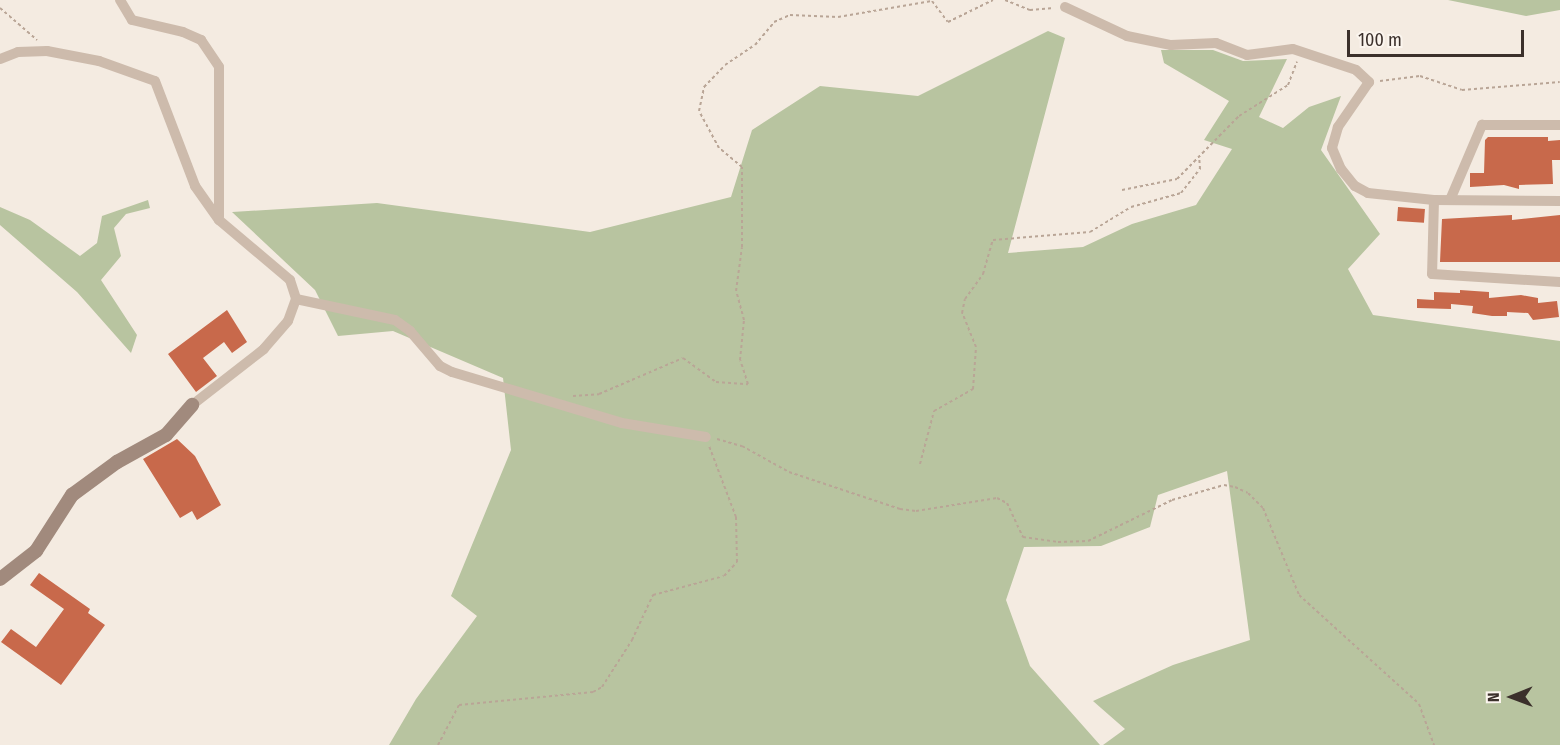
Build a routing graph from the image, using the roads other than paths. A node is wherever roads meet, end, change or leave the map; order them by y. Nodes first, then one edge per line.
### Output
1 (120, 0) edge
2 (1065, 7) road end
3 (0, 59) edge
4 (1560, 125) edge
5 (1434, 200) junction
6 (1450, 200) junction
7 (1560, 201) edge
8 (219, 217) junction
9 (1560, 282) edge
10 (296, 299) junction
11 (192, 405) joint
12 (706, 437) road end
13 (0, 579) edge

1 - 8 street
2 - 5 street
3 - 8 street
4 - 6 street
5 - 6 street
5 - 9 street
6 - 7 street
8 - 10 street
10 - 11 street
10 - 12 street
11 - 13 street

